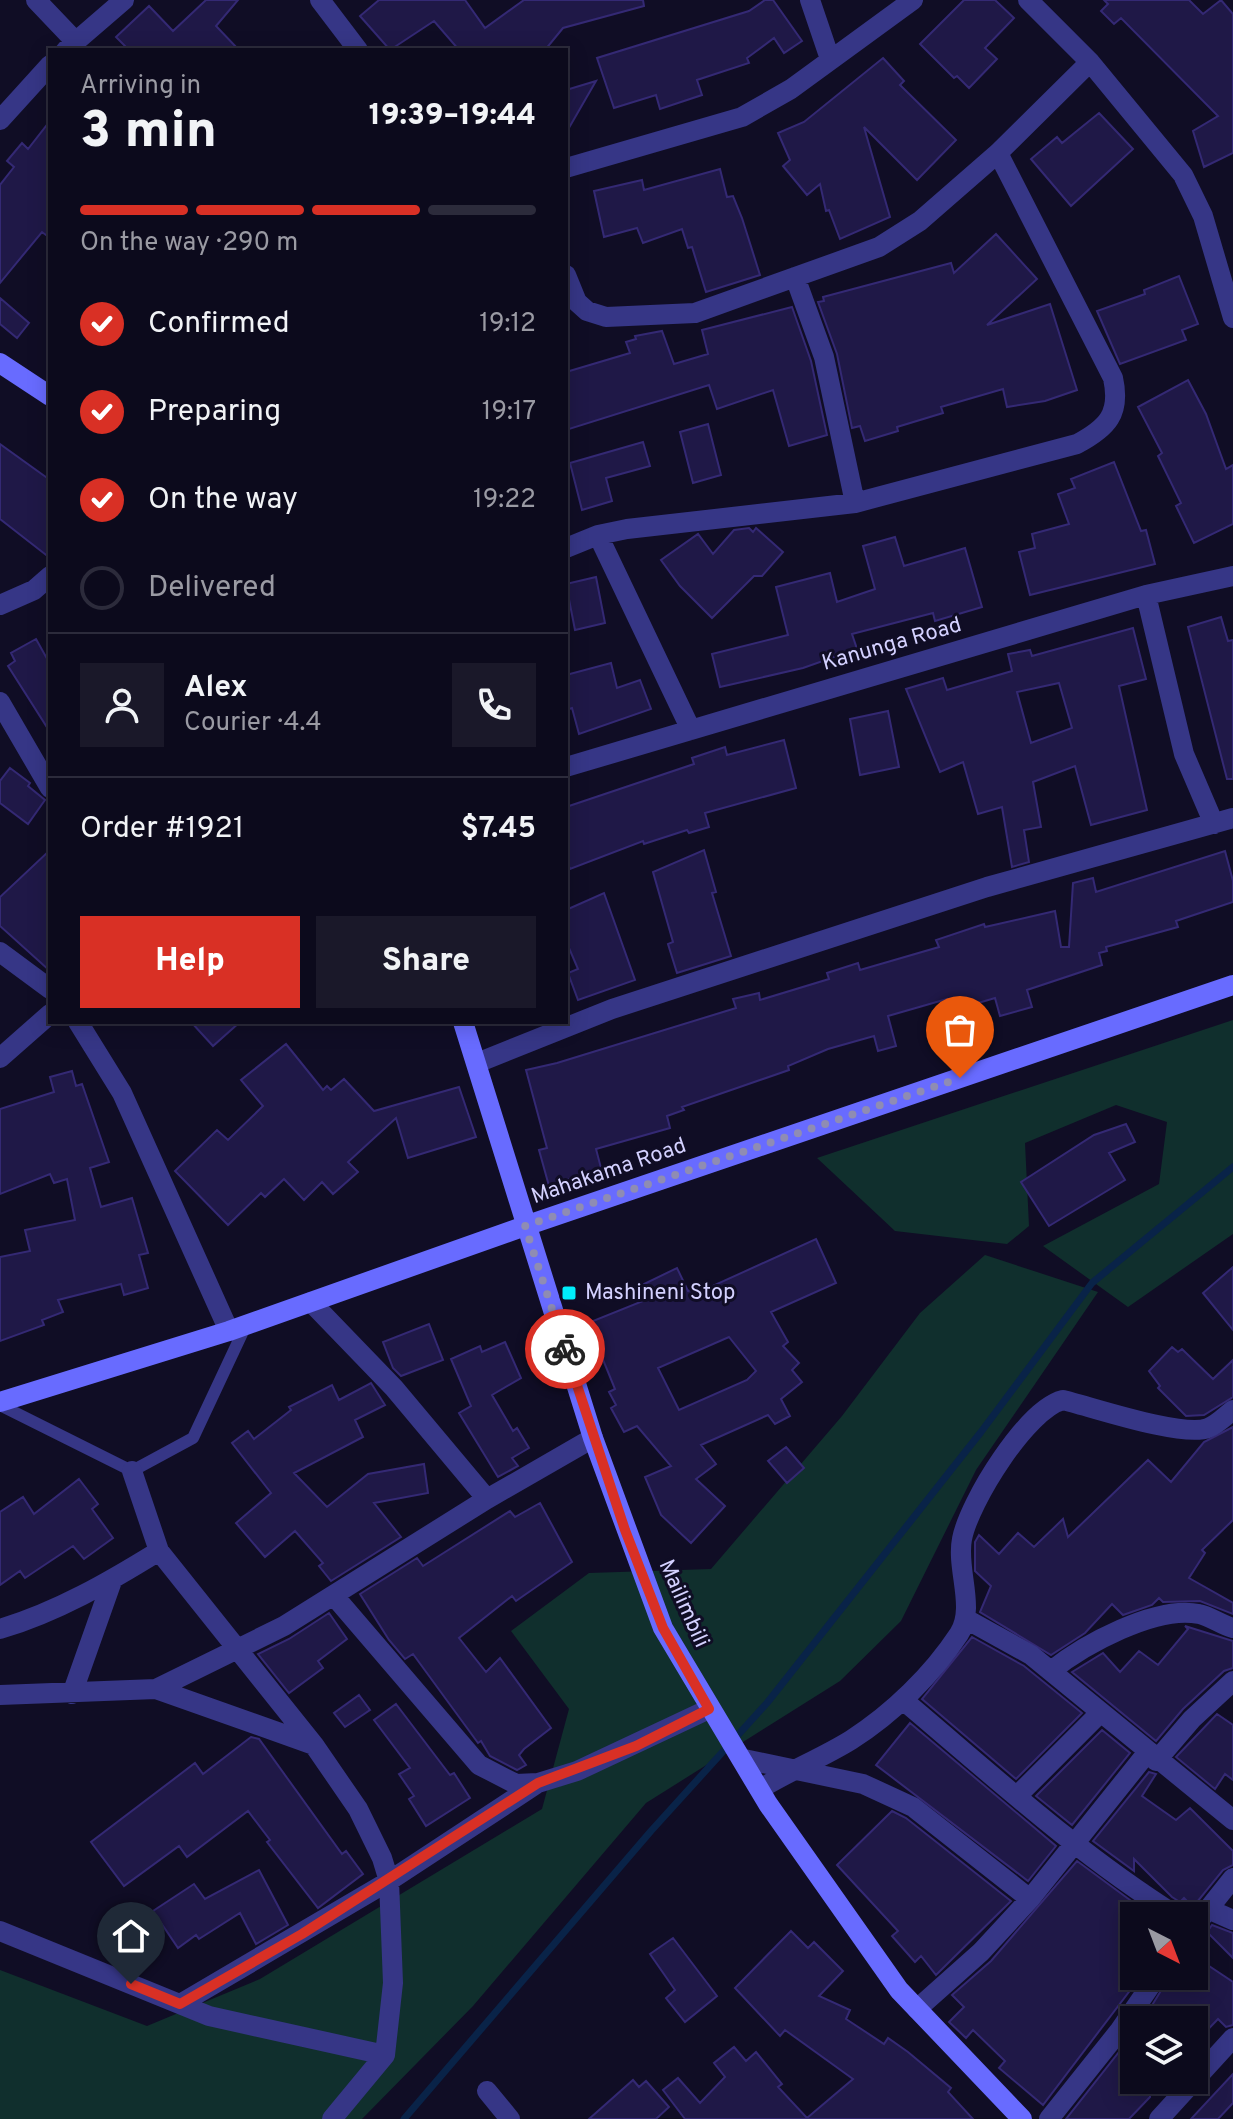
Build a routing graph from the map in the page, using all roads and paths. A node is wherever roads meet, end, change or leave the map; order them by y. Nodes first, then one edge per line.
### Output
1 (36, 0) edge
2 (124, 0) edge
3 (320, 0) edge
4 (810, 0) edge
5 (913, 0) edge
6 (1028, 0) edge
7 (71, 46) edge
8 (356, 48) edge
9 (830, 59) junction
10 (1090, 62) junction
11 (48, 67) edge
12 (0, 120) edge
13 (998, 153) junction
14 (568, 167) edge
15 (795, 277) junction
16 (568, 280) edge
17 (1233, 318) edge
18 (0, 363) edge
19 (48, 395) edge
20 (855, 503) junction
21 (598, 535) junction
22 (568, 547) edge
23 (1233, 576) edge
24 (48, 578) edge
25 (1146, 595) junction
26 (0, 605) edge
27 (0, 702) edge
28 (691, 730) junction
29 (568, 766) edge
30 (48, 785) edge
31 (1223, 821) edge
32 (0, 952) edge
33 (1233, 985) edge
34 (48, 988) edge
35 (48, 1016) edge
36 (79, 1024) edge
37 (464, 1024) edge
38 (0, 1058) edge
39 (477, 1063) junction
40 (525, 1226) junction
41 (311, 1302) junction
42 (238, 1328) junction
43 (0, 1404) edge
44 (1233, 1410) edge
45 (593, 1438) junction
46 (132, 1471) junction
47 (487, 1499) junction
48 (159, 1551) junction
49 (112, 1581) junction
50 (335, 1597) junction
51 (966, 1619) junction
52 (1233, 1628) edge
53 (0, 1629) edge
54 (238, 1650) junction
55 (1051, 1671) junction
56 (156, 1689) junction
57 (1231, 1689) edge
58 (72, 1694) junction
59 (0, 1695) edge
60 (903, 1700) junction
61 (1101, 1712) junction
62 (713, 1714) junction
63 (314, 1745) junction
64 (1152, 1757) junction
65 (744, 1759) junction
66 (792, 1769) junction
67 (538, 1783) junction
68 (764, 1796) junction
69 (1017, 1796) junction
70 (1233, 1820) edge
71 (1076, 1845) junction
72 (1233, 1878) edge
73 (389, 1881) junction
74 (1030, 1899) junction
75 (1155, 1902) edge
76 (1208, 1909) joint
77 (1233, 1920) edge
78 (0, 1931) edge
79 (1147, 1990) edge
80 (180, 2004) junction
81 (917, 2009) junction
82 (1233, 2038) edge
83 (385, 2055) junction
84 (487, 2091) dead end
85 (332, 2119) edge
86 (510, 2119) edge
87 (1022, 2119) edge
88 (1049, 2119) edge
89 (1159, 2119) edge

1 - 7 street
2 - 7 street
3 - 8 street
4 - 9 street
5 - 9 street
6 - 10 street
9 - 14 street
10 - 13 street
10 - 17 street
11 - 12 street
13 - 15 street
13 - 20 street
15 - 16 street
15 - 20 street
18 - 19 street
20 - 21 street
21 - 22 street
21 - 28 street
23 - 25 street, Kanunga Road
24 - 26 street
25 - 28 street, Kanunga Road
25 - 31 street
27 - 30 street
28 - 29 street, Kanunga Road
31 - 39 street
32 - 34 street
33 - 40 street, Mahakama Road
35 - 38 street
36 - 42 street
37 - 39 street, Mailimbili
39 - 40 street, Mailimbili
40 - 41 street, Mahakama Road
40 - 45 street, Mailimbili
41 - 42 street, Mahakama Road
41 - 47 street
42 - 43 street, Mahakama Road
42 - 46 lane
43 - 46 lane
44 - 51 street
45 - 47 street
45 - 62 street, Mailimbili
46 - 48 street
47 - 50 street
48 - 49 street
48 - 54 street
49 - 53 street
49 - 58 street
50 - 54 street
50 - 67 street
51 - 55 street
51 - 60 street
52 - 55 street
54 - 56 street
54 - 63 street
55 - 61 street
56 - 58 street
56 - 63 street
57 - 64 street
58 - 59 street
60 - 66 street
60 - 69 street
61 - 64 street
61 - 69 street
62 - 65 street, Mailimbili
62 - 67 street
63 - 73 street
64 - 70 street
64 - 71 street
65 - 66 street
65 - 68 street, Mailimbili
66 - 68 street
66 - 74 street
67 - 73 street
68 - 81 street, Mailimbili
69 - 71 street
71 - 74 street
71 - 75 street
72 - 76 street
73 - 80 street
73 - 83 street
74 - 81 street
76 - 77 street
78 - 80 street
79 - 88 street
80 - 83 street
81 - 87 street, Mailimbili
82 - 89 street
83 - 85 street
84 - 86 street

